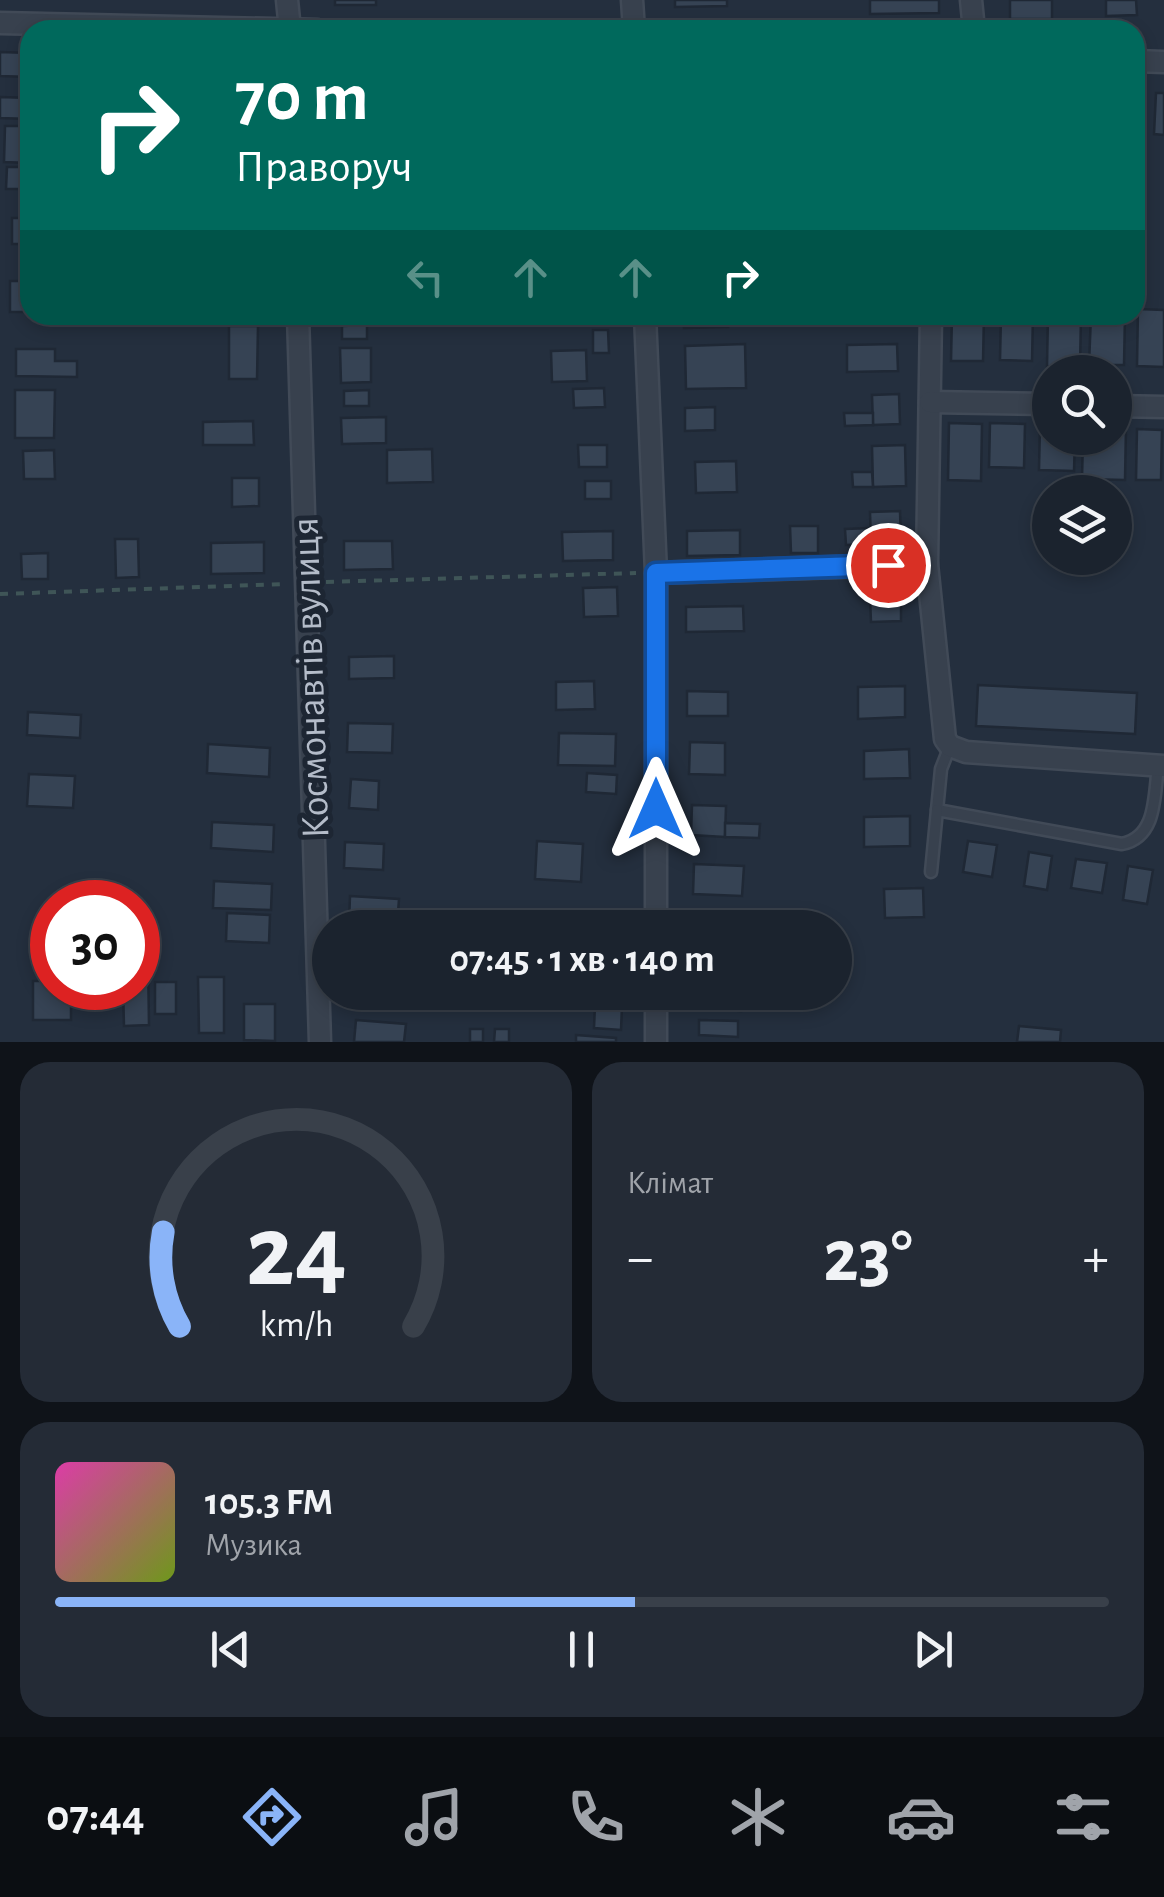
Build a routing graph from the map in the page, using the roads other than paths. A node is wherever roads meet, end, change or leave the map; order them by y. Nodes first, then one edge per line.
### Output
1 (298, 325) edge
2 (645, 325) edge
3 (931, 325) edge
4 (930, 402) junction
5 (1032, 404) edge
6 (1132, 406) edge
7 (1164, 407) edge
8 (927, 564) junction
9 (656, 573) junction
10 (950, 746) junction
11 (1161, 766) edge
12 (937, 810) junction
13 (931, 872) dead end
14 (656, 910) edge
15 (656, 1010) edge
16 (320, 1042) edge
17 (656, 1042) edge

1 - 16 street, Космонавтів вулиця
2 - 9 street
3 - 4 street
4 - 5 street
4 - 8 street
6 - 7 street
8 - 9 street
8 - 10 street
9 - 14 street
10 - 11 street
10 - 12 lane
11 - 12 lane
12 - 13 lane
15 - 17 street

